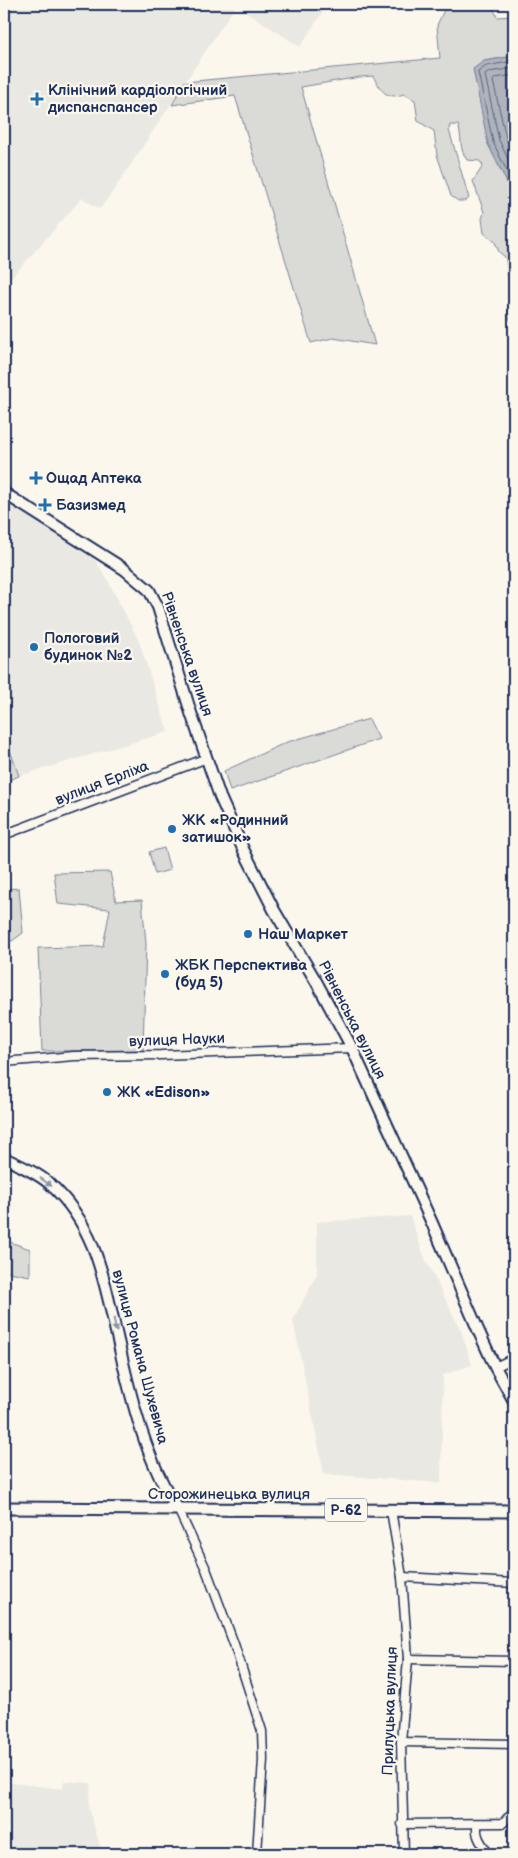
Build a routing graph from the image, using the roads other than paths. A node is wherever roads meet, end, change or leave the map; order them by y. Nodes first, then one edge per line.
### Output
1 (4, 493) edge
2 (207, 758) junction
3 (6, 834) dead end
4 (352, 1048) junction
5 (4, 1062) edge
6 (4, 1158) edge
7 (514, 1358) edge
8 (495, 1367) junction
9 (514, 1401) edge
10 (4, 1508) edge
11 (178, 1510) junction
12 (391, 1510) junction
13 (514, 1510) edge
14 (402, 1577) junction
15 (514, 1583) edge
16 (408, 1659) junction
17 (514, 1661) edge
18 (401, 1742) junction
19 (514, 1744) edge
20 (514, 1812) edge
21 (402, 1824) junction
22 (478, 1824) junction
23 (257, 1854) edge
24 (404, 1854) edge
25 (487, 1854) edge

1 - 2 street, Рівненська вулиця
2 - 3 street, вулиця Ерліха
2 - 4 street, Рівненська вулиця
4 - 5 street, вулиця Науки
4 - 8 street, Рівненська вулиця
6 -> 11 street, вулиця Романа Шухевича
7 - 8 street
8 - 9 street, Рівненська вулиця
10 - 11 main road, Сторожинецька вулиця / Р-62
11 - 12 main road, Сторожинецька вулиця / Р-62
11 - 23 street, вулиця Романа Шухевича
12 - 13 main road, Сторожинецька вулиця / Р-62
12 - 14 street, Прилуцька вулиця
14 - 15 street
14 - 16 street, Прилуцька вулиця
16 - 17 street
16 - 18 street, Прилуцька вулиця
18 - 19 street
18 - 21 street, Прилуцька вулиця
20 - 22 street
21 - 22 street
21 - 24 street, Прилуцька вулиця
22 - 25 street

